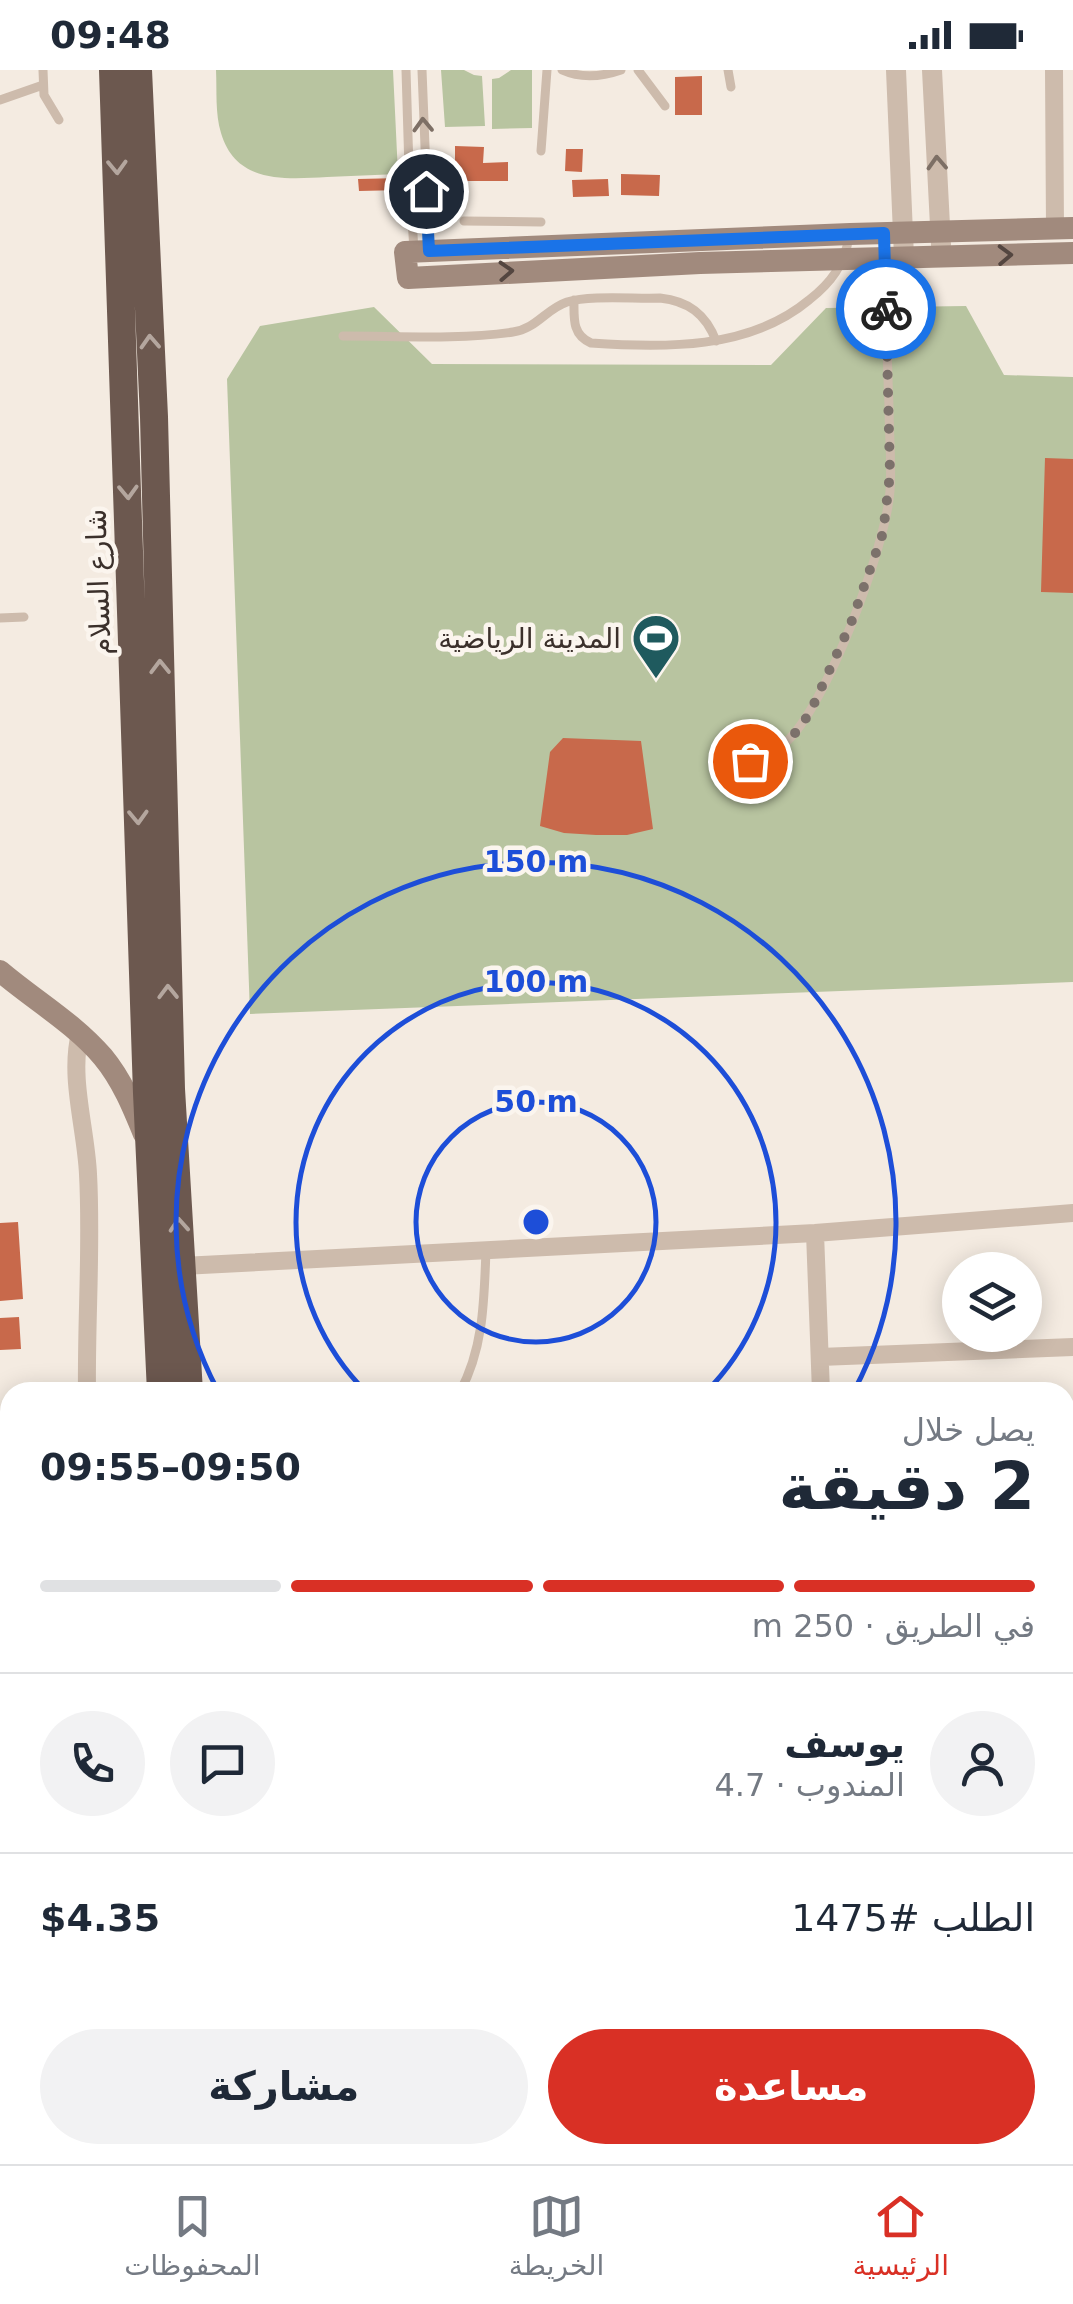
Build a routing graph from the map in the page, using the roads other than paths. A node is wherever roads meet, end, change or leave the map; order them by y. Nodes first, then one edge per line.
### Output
1 (43, 70) edge
2 (113, 70) edge
3 (138, 70) edge
4 (406, 70) edge
5 (422, 70) edge
6 (547, 70) edge
7 (562, 70) edge
8 (621, 70) edge
9 (638, 70) edge
10 (728, 70) edge
11 (896, 70) edge
12 (932, 70) edge
13 (1054, 70) edge
14 (43, 85) junction
15 (731, 87) dead end
16 (0, 100) edge
17 (665, 106) dead end
18 (59, 120) dead end
19 (1064, 122) edge
20 (542, 150) dead end
21 (426, 191) junction
22 (410, 192) junction
23 (464, 221) dead end
24 (503, 221) junction
25 (541, 222) dead end
26 (1064, 228) edge
27 (940, 231) junction
28 (894, 233) junction
29 (850, 234) junction
30 (504, 248) junction
31 (416, 251) junction
32 (1073, 253) edge
33 (894, 257) junction
34 (942, 257) junction
35 (844, 258) junction
36 (574, 300) junction
37 (343, 336) dead end
38 (716, 341) junction
39 (24, 617) dead end
40 (0, 618) edge
41 (729, 766) dead end
42 (0, 971) edge
43 (80, 1034) junction
44 (159, 1091) junction
45 (150, 1146) junction
46 (1073, 1213) edge
47 (815, 1233) junction
48 (486, 1250) junction
49 (182, 1266) junction
50 (1073, 1347) edge
51 (820, 1357) junction
52 (87, 1382) edge
53 (161, 1382) edge
54 (188, 1382) edge
55 (465, 1382) edge
56 (821, 1382) edge

1 - 14 lane
2 -> 44 highway, شارع السلام
44 -> 3 highway
4 - 22 lane
21 -> 5 lane
6 - 20 lane
7 - 8 lane
9 - 17 lane
10 - 15 lane
11 - 28 street
27 -> 12 street
13 - 19 street
14 - 16 lane
14 - 18 lane
19 - 26 street
21 - 22 lane
21 - 31 lane
22 - 31 lane
23 - 24 lane
24 - 25 lane
24 - 30 lane
26 - 27 main road
27 - 28 main road
27 - 34 street
28 - 29 main road
28 - 33 street
29 - 30 main road
29 - 35 lane
30 - 31 main road
31 -> 35 main road
34 -> 32 main road
33 - 34 main road
33 - 35 main road
33 - 41 lane
35 - 38 lane
36 - 37 lane
36 - 38 lane
36 - 38 lane
39 - 40 lane
42 - 43 main road
43 - 45 main road
43 - 52 street
44 - 45 highway
49 -> 44 highway
45 - 53 highway
46 - 47 street
47 - 48 street
47 - 51 street
48 - 49 street
48 - 55 lane
49 - 54 highway
50 - 51 street
51 - 56 street

